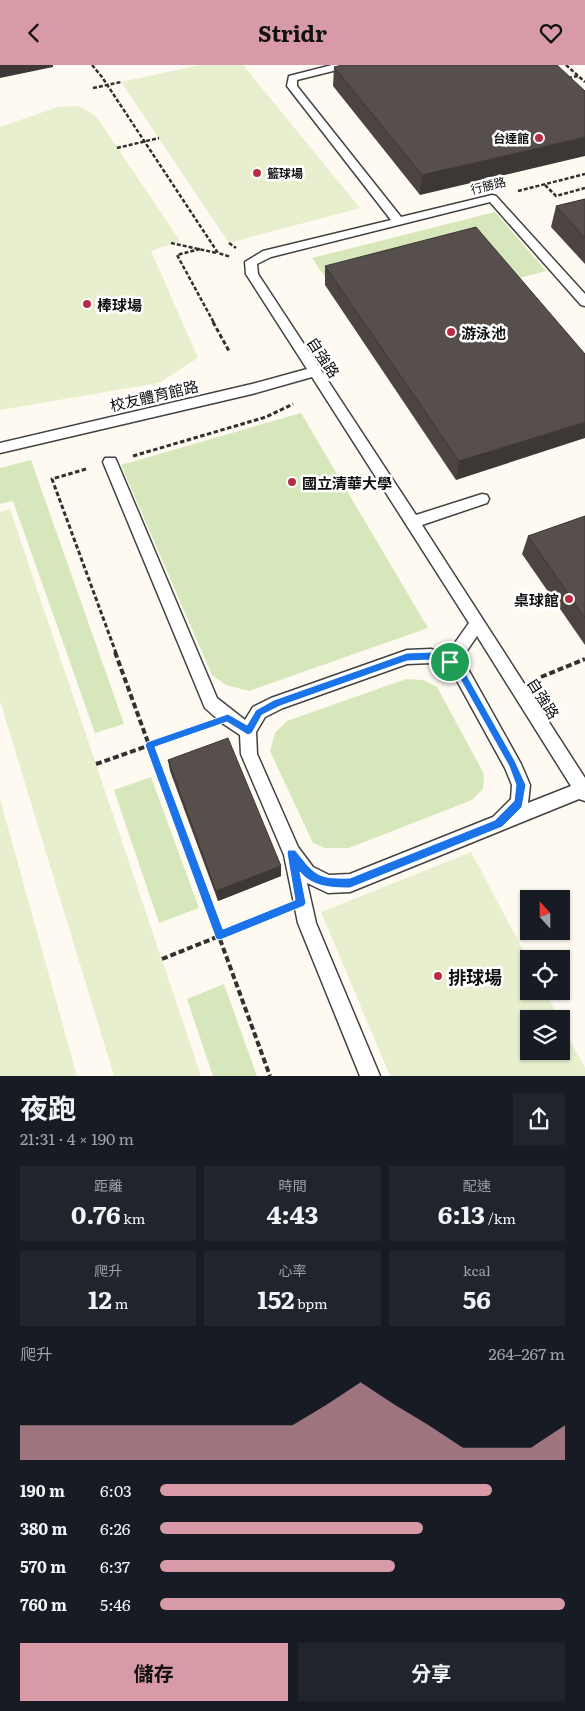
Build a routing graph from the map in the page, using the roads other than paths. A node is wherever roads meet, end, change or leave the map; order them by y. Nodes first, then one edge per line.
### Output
1 (346, 65) edge
2 (398, 221) junction
3 (584, 300) edge
4 (314, 372) junction
5 (0, 447) edge
6 (110, 462) road end
7 (482, 499) dead end
8 (413, 522) junction
9 (477, 623) junction
10 (450, 662) junction
11 (248, 731) junction
12 (584, 791) edge
13 (499, 823) junction
14 (292, 853) junction
15 (370, 1076) edge

1 - 2 lane
2 - 3 lane, 行勝路
2 - 4 lane, 自強路
4 - 5 lane, 校友體育館路
4 - 8 lane, 自強路
6 - 11 lane
7 - 8 lane
8 - 9 lane, 自強路
9 - 10 lane
9 - 12 lane, 自強路
10 - 11 lane
10 - 13 lane
11 - 14 lane
12 - 13 lane
13 - 14 lane
14 - 15 lane

